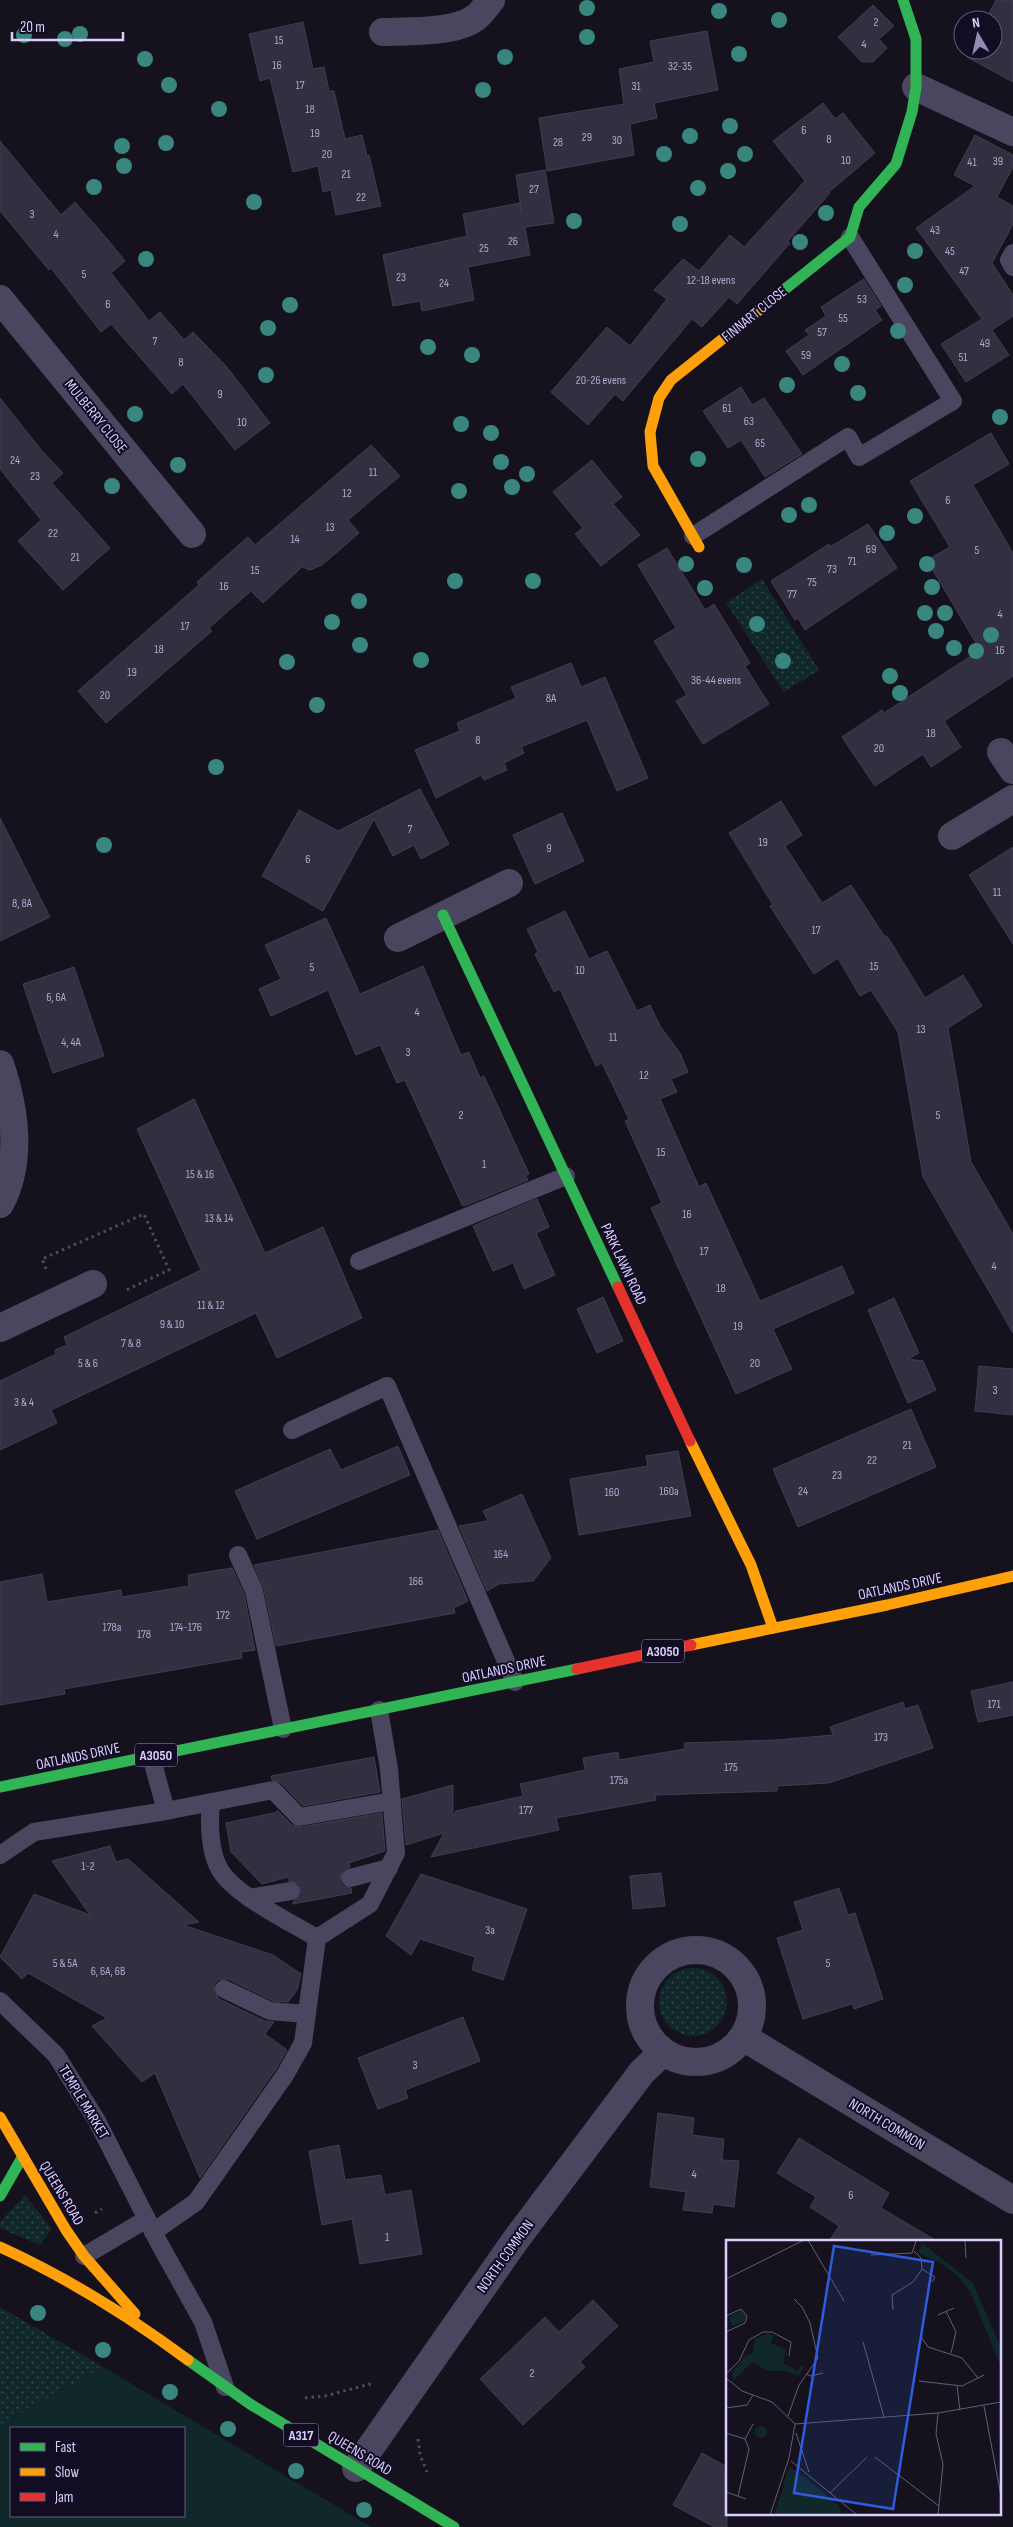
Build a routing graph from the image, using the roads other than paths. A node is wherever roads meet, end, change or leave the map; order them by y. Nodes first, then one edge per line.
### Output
1 (490, 0) edge
2 (903, 0) edge
3 (383, 32) dead end
4 (916, 87) junction
5 (1013, 132) edge
6 (850, 237) junction
7 (1013, 252) edge
8 (1013, 267) edge
9 (0, 299) edge
10 (192, 534) dead end
11 (696, 541) joint
12 (1013, 799) edge
13 (952, 836) dead end
14 (509, 883) dead end
15 (443, 915) junction
16 (398, 938) dead end
17 (0, 1064) edge
18 (566, 1176) junction
19 (0, 1204) edge
20 (359, 1261) dead end
21 (93, 1284) dead end
22 (0, 1328) edge
23 (292, 1430) dead end
24 (238, 1555) dead end
25 (1013, 1576) edge
26 (773, 1628) junction
27 (515, 1682) junction
28 (379, 1710) junction
29 (283, 1729) junction
30 (151, 1756) junction
31 (0, 1787) edge
32 (392, 1801) junction
33 (212, 1802) junction
34 (166, 1811) junction
35 (0, 1855) edge
36 (389, 1868) junction
37 (350, 1878) dead end
38 (290, 1891) dead end
39 (249, 1898) junction
40 (317, 1938) junction
41 (224, 1989) dead end
42 (0, 2001) edge
43 (307, 2014) junction
44 (743, 2037) junction
45 (663, 2052) junction
46 (0, 2117) edge
47 (23, 2156) junction
48 (0, 2196) edge
49 (1013, 2200) edge
50 (150, 2225) junction
51 (0, 2247) edge
52 (84, 2256) junction
53 (154, 2335) junction
54 (225, 2387) junction
55 (356, 2468) junction
56 (452, 2526) edge

1 - 3 street
2 - 4 main road
4 - 5 street
4 - 6 main road
6 - 11 main road, FINNART CLOSE
6 - 11 lane
7 - 8 lane
9 - 10 street, MULBERRY CLOSE
12 - 13 street
14 - 15 street
15 - 16 street
15 - 18 main road, PARK LAWN ROAD
17 - 19 street
18 - 20 lane
18 - 26 main road, PARK LAWN ROAD
21 - 22 street
23 - 27 lane
24 - 29 lane
25 - 26 main road, OATLANDS DRIVE / A3050
26 - 27 main road, OATLANDS DRIVE / A3050
27 - 28 main road, OATLANDS DRIVE / A3050
28 - 29 main road, OATLANDS DRIVE / A3050
28 - 32 lane
29 - 30 main road, OATLANDS DRIVE / A3050
30 - 31 main road, OATLANDS DRIVE / A3050
30 - 34 lane
32 - 33 lane
32 - 36 lane
33 - 34 lane
33 - 39 lane
34 - 35 lane
36 - 37 lane
36 - 40 lane
38 - 39 lane
39 - 40 lane
40 - 43 lane
41 - 43 lane
42 - 50 lane, TEMPLE MARKET
43 - 50 lane
44 - 45 street
44 - 45 street
44 - 49 street, NORTH COMMON
45 - 55 street, NORTH COMMON
46 - 47 main road, QUEENS ROAD / A317
47 - 48 main road, QUEENS ROAD
47 - 52 main road, QUEENS ROAD / A317
50 - 52 lane
50 - 54 lane, TEMPLE MARKET
51 - 53 main road, QUEENS ROAD / A317
52 - 53 main road, QUEENS ROAD / A317
53 - 54 main road, QUEENS ROAD / A317
54 - 55 main road, QUEENS ROAD / A317
55 - 56 main road, QUEENS ROAD / A317

